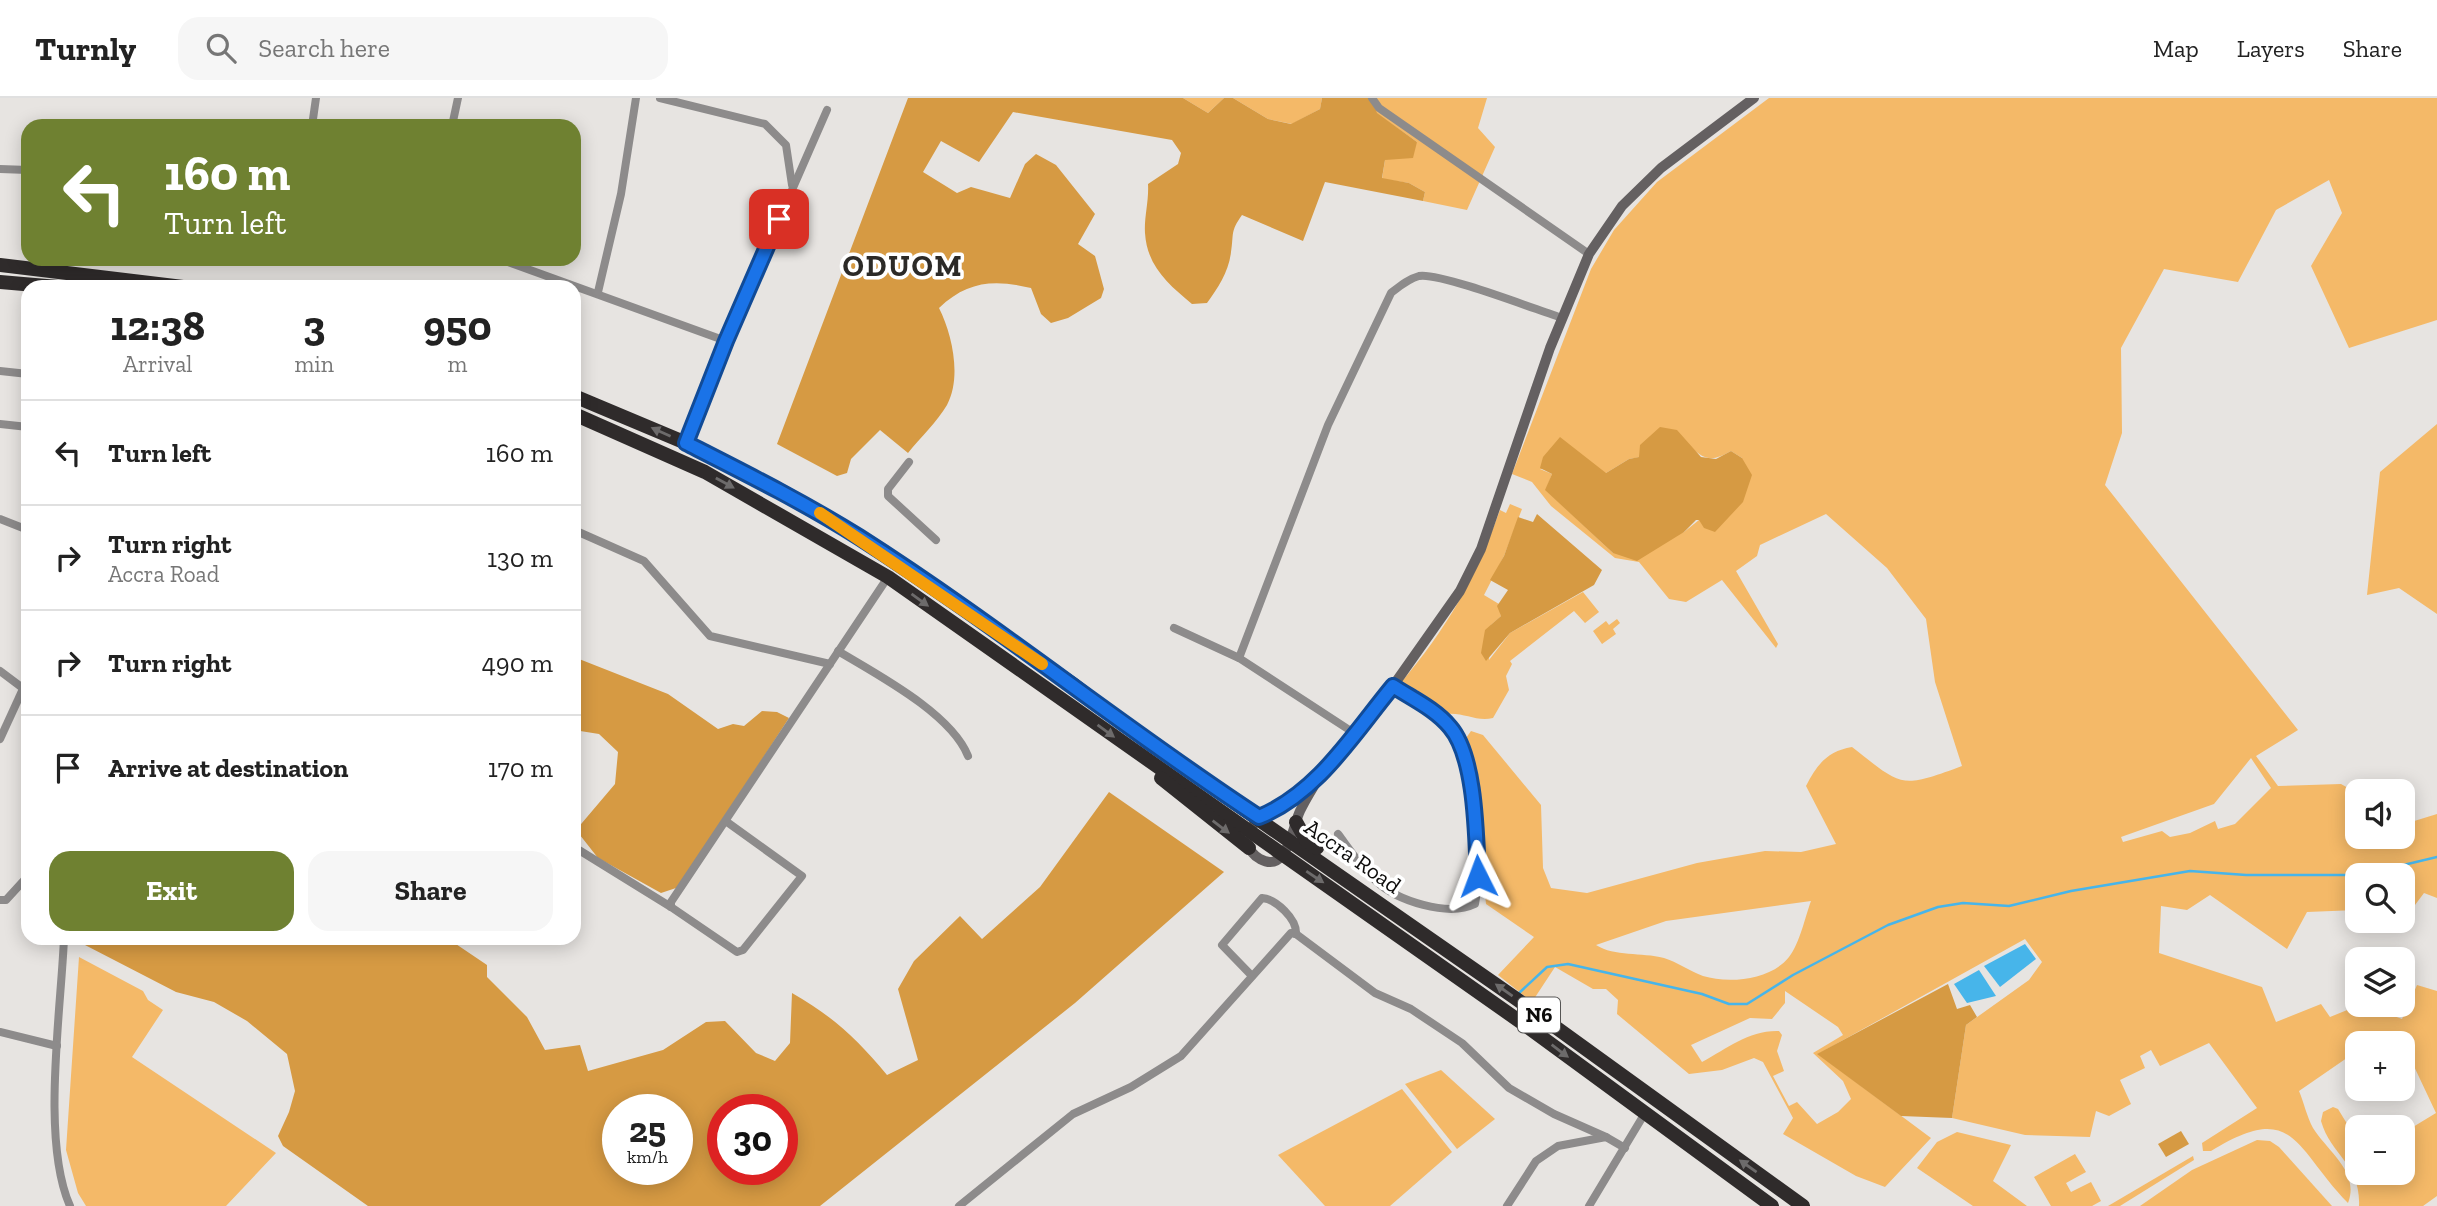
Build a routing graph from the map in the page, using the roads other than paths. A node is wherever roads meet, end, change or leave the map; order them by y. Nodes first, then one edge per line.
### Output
1 (316, 98) edge
2 (458, 98) edge
3 (636, 98) edge
4 (660, 98) edge
5 (1372, 98) edge
6 (1754, 98) edge
7 (827, 110) dead end
8 (313, 119) edge
9 (454, 119) edge
10 (0, 169) edge
11 (21, 170) edge
12 (792, 186) junction
13 (1589, 254) junction
14 (0, 265) edge
15 (521, 266) edge
16 (125, 280) edge
17 (562, 280) edge
18 (0, 282) edge
19 (21, 284) edge
20 (581, 287) edge
21 (597, 292) junction
22 (1562, 318) junction
23 (726, 341) junction
24 (0, 371) edge
25 (21, 373) edge
26 (581, 399) edge
27 (581, 417) edge
28 (0, 424) edge
29 (21, 426) edge
30 (686, 443) junction
31 (909, 462) dead end
32 (0, 519) edge
33 (21, 527) edge
34 (581, 533) edge
35 (936, 540) dead end
36 (888, 578) junction
37 (1174, 628) dead end
38 (838, 651) junction
39 (1239, 658) junction
40 (830, 663) junction
41 (0, 671) edge
42 (1393, 686) junction
43 (21, 687) edge
44 (21, 693) edge
45 (1354, 733) junction
46 (0, 739) edge
47 (1133, 750) junction
48 (968, 757) dead end
49 (1322, 772) junction
50 (1259, 817) junction
51 (727, 822) junction
52 (1296, 822) junction
53 (1249, 831) junction
54 (1338, 834) dead end
55 (1290, 840) junction
56 (1248, 848) junction
57 (581, 851) edge
58 (1283, 855) junction
59 (21, 884) edge
60 (0, 900) edge
61 (1378, 902) junction
62 (671, 906) junction
63 (1296, 933) junction
64 (64, 945) edge
65 (1252, 975) junction
66 (0, 1031) edge
67 (57, 1046) junction
68 (1645, 1113) junction
69 (1606, 1136) junction
70 (1625, 1149) junction
71 (70, 1206) edge
72 (959, 1206) edge
73 (1507, 1206) edge
74 (1589, 1206) edge
75 (1772, 1206) edge
76 (1803, 1206) edge

1 - 8 street
2 - 9 street
3 - 21 street
4 - 12 street
5 - 13 street
6 - 13 street
7 - 12 street
10 - 11 street
12 - 23 street
13 - 22 street
14 - 16 highway
15 - 17 street
18 - 19 highway
20 - 21 street
21 - 23 street
22 - 39 street
22 - 42 street
23 - 30 street
24 - 25 street
30 -> 26 highway, Accra Road / N6
27 -> 36 highway, Accra Road / N6
28 - 29 street
30 - 50 highway, Accra Road / N6
31 - 35 street
32 - 33 street
34 - 40 street
36 - 38 street
36 -> 47 highway, Accra Road / N6
37 - 39 street
38 - 40 street
38 - 48 street
39 - 45 street
40 - 51 street
41 - 43 street
42 - 45 street
42 - 54 street
44 - 46 street
45 - 49 street
47 - 53 highway, Accra Road / N6
47 -> 56 highway
49 - 50 street
49 - 52 street
50 - 53 street
50 - 55 highway, Accra Road / N6
51 - 62 street
51 - 62 street
52 - 55 street
52 - 61 highway
53 - 56 street
53 - 58 highway, Accra Road / N6
55 - 58 street
55 - 61 highway, Accra Road / N6
56 - 58 street
57 - 62 street
58 -> 68 highway, Accra Road / N6
59 - 60 street
76 -> 61 highway, Accra Road / N6
63 - 65 street
63 - 65 street
63 - 69 street
64 - 67 street
65 - 72 street
66 - 67 street
67 - 71 street
68 - 70 street
68 - 75 highway, Accra Road / N6
69 - 70 street
69 - 73 street
70 - 74 street

